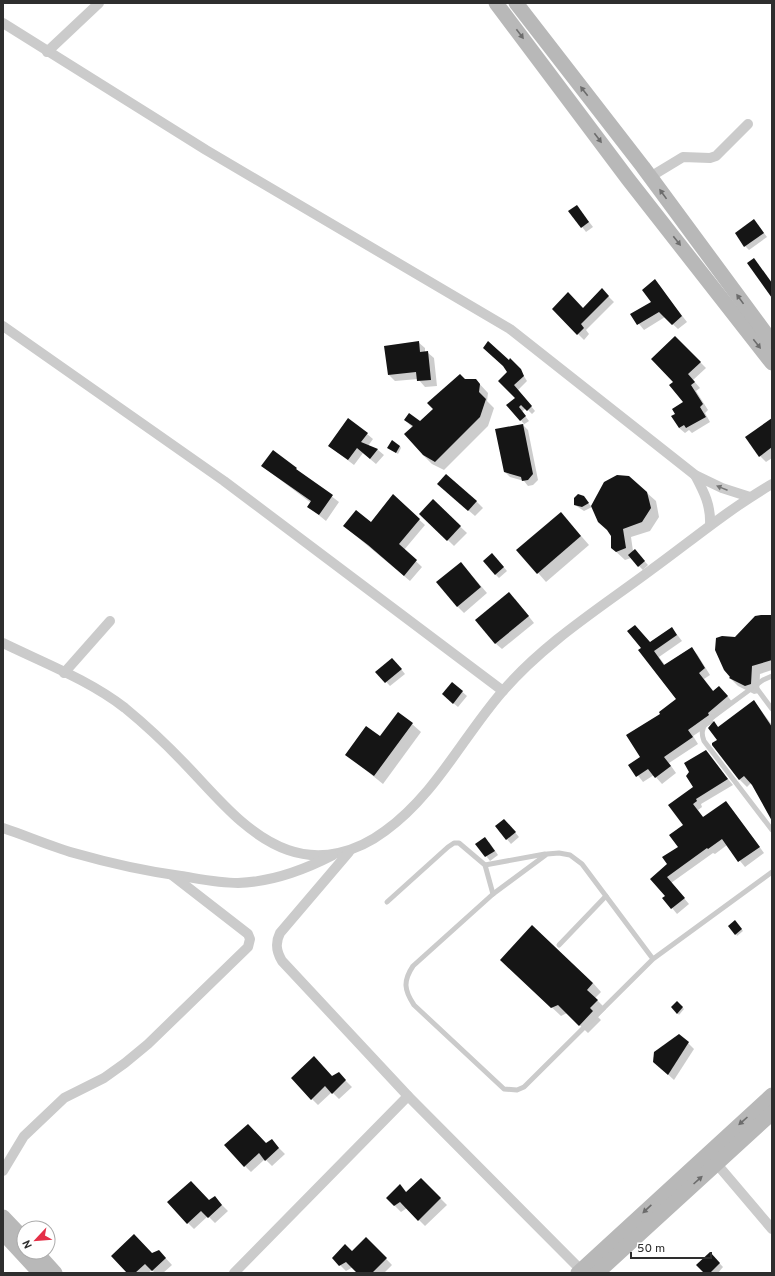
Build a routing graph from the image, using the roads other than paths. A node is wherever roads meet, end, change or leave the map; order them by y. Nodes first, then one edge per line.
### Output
1 (99, 3) edge
2 (496, 3) edge
3 (516, 3) edge
4 (3, 24) edge
5 (47, 52) junction
6 (748, 124) dead end
7 (650, 177) junction
8 (3, 326) edge
9 (772, 342) edge
10 (772, 363) edge
11 (695, 475) junction
12 (772, 484) edge
13 (750, 497) junction
14 (710, 525) junction
15 (110, 621) dead end
16 (3, 644) edge
17 (64, 673) junction
18 (772, 676) edge
19 (755, 686) junction
20 (503, 691) junction
21 (772, 709) edge
22 (3, 828) edge
23 (772, 830) edge
24 (349, 852) junction
25 (334, 854) junction
26 (547, 854) junction
27 (485, 865) junction
28 (772, 872) edge
29 (172, 875) junction
30 (493, 894) junction
31 (606, 896) junction
32 (387, 902) dead end
33 (559, 945) dead end
34 (653, 960) junction
35 (772, 1095) edge
36 (408, 1096) junction
37 (772, 1113) edge
38 (716, 1163) junction
39 (3, 1171) edge
40 (3, 1217) edge
41 (772, 1229) edge
42 (16, 1231) edge
43 (3, 1233) edge
44 (43, 1260) edge
45 (581, 1272) edge
46 (40, 1273) edge
47 (55, 1273) edge
48 (234, 1273) edge
49 (597, 1273) edge

1 - 5 street
2 -> 10 main road
7 -> 3 main road
4 - 5 street
5 - 11 street
6 - 7 street
9 -> 7 main road
8 - 20 street
13 -> 11 street
11 - 14 street
12 - 13 street
13 - 14 street
14 - 20 street
15 - 17 street
16 - 17 street
17 - 25 street
18 - 19 lane
19 - 21 lane
19 - 23 lane
20 - 24 street
22 - 29 street
24 - 25 street
24 - 36 street
25 - 29 street
26 - 27 lane
26 - 30 lane
26 - 31 lane
27 - 30 lane
27 - 32 lane
28 - 34 lane
29 - 39 street
30 - 34 lane
31 - 33 lane
31 - 34 lane
35 -> 45 main road
36 - 45 street
36 - 48 street
37 - 38 main road
38 - 41 street
49 -> 38 main road
40 - 42 main road
43 - 46 main road
44 - 47 main road

